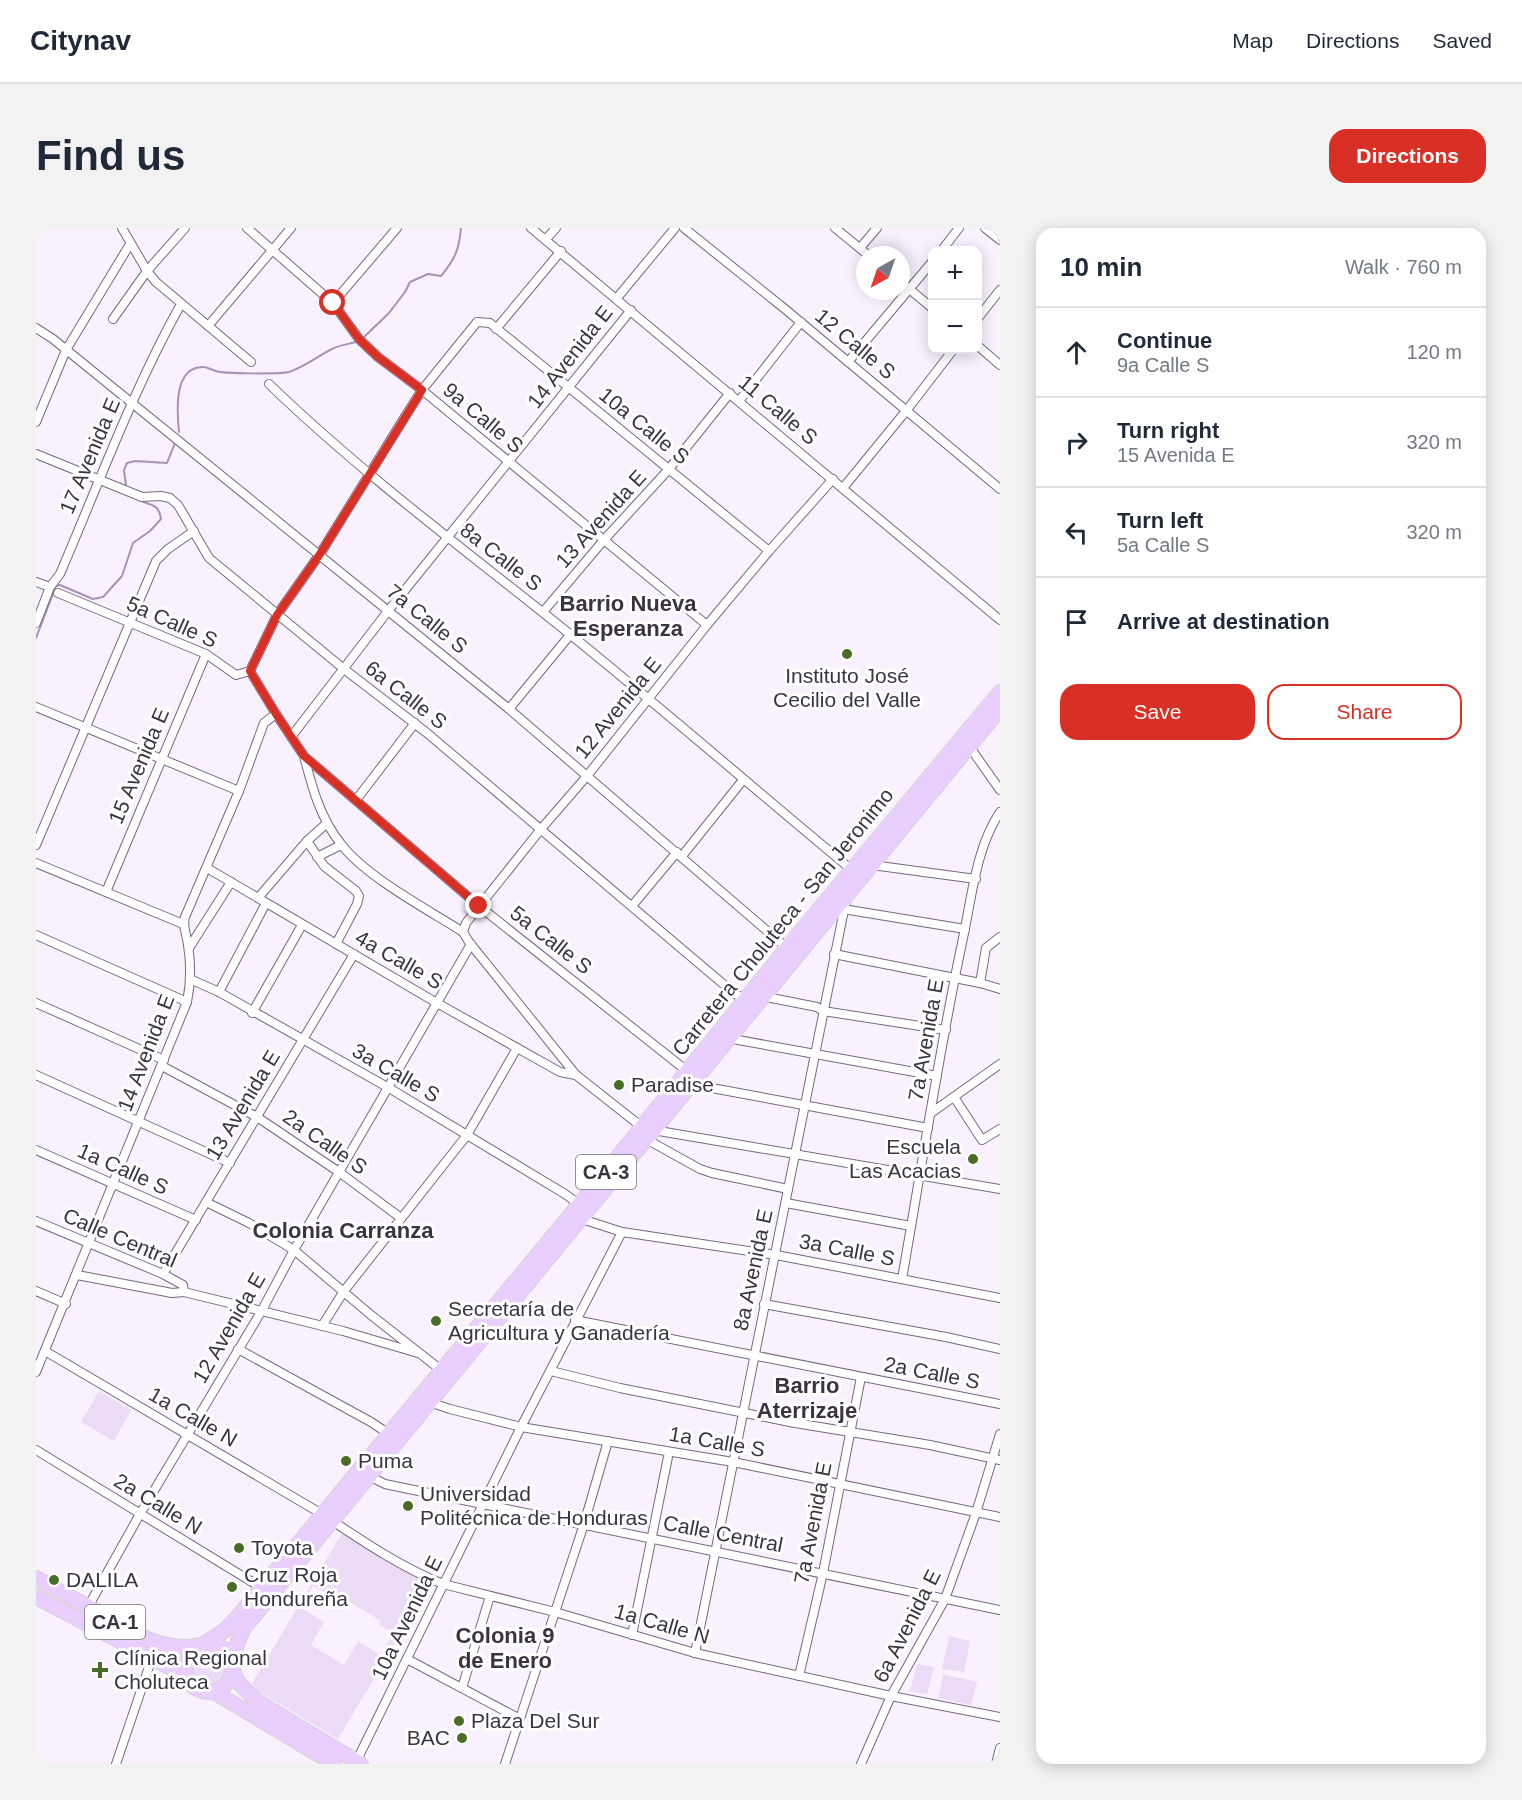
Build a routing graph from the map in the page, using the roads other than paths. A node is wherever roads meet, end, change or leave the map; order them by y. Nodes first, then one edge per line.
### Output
1 (122, 228) edge
2 (185, 228) edge
3 (247, 228) edge
4 (291, 228) edge
5 (397, 228) edge
6 (531, 228) edge
7 (556, 228) edge
8 (675, 228) edge
9 (684, 228) edge
10 (835, 228) edge
11 (877, 228) edge
12 (959, 228) edge
13 (985, 228) edge
14 (546, 239) junction
15 (1000, 240) edge
16 (130, 244) junction
17 (858, 246) edge
18 (862, 246) edge
19 (945, 246) edge
20 (272, 250) junction
21 (561, 251) junction
22 (928, 268) edge
23 (147, 272) junction
24 (910, 290) joint
25 (1000, 290) edge
26 (617, 298) junction
27 (901, 300) edge
28 (333, 303) junction
29 (181, 304) junction
30 (928, 304) edge
31 (631, 310) junction
32 (982, 313) edge
33 (113, 319) dead end
34 (801, 322) junction
35 (208, 326) junction
36 (36, 328) edge
37 (496, 329) junction
38 (982, 349) edge
39 (66, 350) junction
40 (950, 354) edge
41 (251, 362) dead end
42 (848, 362) junction
43 (1000, 365) edge
44 (269, 384) dead end
45 (568, 388) junction
46 (422, 390) junction
47 (730, 393) junction
48 (739, 401) junction
49 (132, 403) junction
50 (906, 411) junction
51 (36, 422) edge
52 (36, 454) edge
53 (509, 463) junction
54 (669, 469) junction
55 (370, 473) junction
56 (832, 479) junction
57 (100, 480) junction
58 (843, 488) junction
59 (1000, 489) edge
60 (194, 531) junction
61 (448, 539) junction
62 (603, 542) junction
63 (769, 551) junction
64 (320, 554) junction
65 (36, 582) edge
66 (50, 587) junction
67 (58, 593) dead end
68 (388, 611) junction
69 (543, 612) junction
70 (277, 615) junction
71 (1000, 620) edge
72 (130, 622) junction
73 (36, 623) edge
74 (707, 625) junction
75 (570, 635) junction
76 (206, 654) junction
77 (344, 669) junction
78 (250, 671) junction
79 (1000, 692) edge
80 (648, 699) junction
81 (36, 708) edge
82 (509, 709) junction
83 (1000, 709) edge
84 (276, 714) junction
85 (415, 723) junction
86 (84, 727) junction
87 (291, 737) junction
88 (969, 746) junction
89 (304, 756) junction
90 (162, 758) junction
91 (587, 776) junction
92 (743, 780) junction
93 (1000, 790) edge
94 (239, 791) junction
95 (356, 800) junction
96 (1000, 812) edge
97 (327, 823) junction
98 (541, 829) junction
99 (307, 841) junction
100 (36, 845) edge
101 (341, 845) junction
102 (679, 854) junction
103 (317, 857) junction
104 (36, 863) edge
105 (872, 865) junction
106 (207, 868) junction
107 (852, 870) junction
108 (976, 879) junction
109 (231, 882) junction
110 (106, 892) junction
111 (847, 895) junction
112 (258, 898) junction
113 (266, 903) junction
114 (479, 906) junction
115 (632, 906) junction
116 (843, 909) junction
117 (183, 924) junction
118 (302, 925) junction
119 (465, 927) junction
120 (965, 928) junction
121 (36, 935) edge
122 (1000, 937) edge
123 (336, 944) junction
124 (471, 944) junction
125 (189, 948) junction
126 (787, 948) junction
127 (354, 954) junction
128 (834, 954) junction
129 (955, 978) junction
130 (190, 979) junction
131 (980, 983) junction
132 (1000, 989) edge
133 (219, 992) junction
134 (753, 996) junction
135 (187, 1002) junction
136 (36, 1003) edge
137 (437, 1003) junction
138 (823, 1011) junction
139 (252, 1013) junction
140 (946, 1030) junction
141 (727, 1038) junction
142 (302, 1040) junction
143 (517, 1048) junction
144 (814, 1054) junction
145 (163, 1063) junction
146 (1000, 1064) edge
147 (36, 1075) edge
148 (576, 1075) junction
149 (937, 1076) junction
150 (689, 1077) junction
151 (389, 1088) junction
152 (954, 1097) junction
153 (804, 1105) junction
154 (931, 1113) junction
155 (257, 1117) junction
156 (140, 1120) junction
157 (928, 1128) junction
158 (1000, 1129) edge
159 (647, 1132) junction
160 (467, 1135) junction
161 (36, 1150) edge
162 (794, 1153) junction
163 (230, 1163) junction
164 (339, 1172) junction
165 (920, 1176) junction
166 (113, 1184) junction
167 (788, 1189) junction
168 (1000, 1189) edge
169 (206, 1202) junction
170 (786, 1203) junction
171 (580, 1212) junction
172 (400, 1218) junction
173 (195, 1220) junction
174 (36, 1221) edge
175 (911, 1226) junction
176 (622, 1232) junction
177 (89, 1244) junction
178 (294, 1250) junction
179 (776, 1255) junction
180 (164, 1274) junction
181 (77, 1275) junction
182 (902, 1278) junction
183 (36, 1291) edge
184 (344, 1291) junction
185 (184, 1292) junction
186 (1000, 1298) edge
187 (66, 1304) junction
188 (764, 1304) junction
189 (261, 1312) junction
190 (575, 1320) junction
191 (322, 1326) junction
192 (238, 1349) junction
193 (1000, 1349) edge
194 (45, 1351) junction
195 (418, 1353) junction
196 (754, 1356) junction
197 (38, 1363) edge
198 (441, 1370) junction
199 (551, 1371) junction
200 (36, 1372) edge
201 (861, 1377) junction
202 (429, 1402) junction
203 (1000, 1404) edge
204 (743, 1412) junction
205 (521, 1427) junction
206 (849, 1433) junction
207 (389, 1434) junction
208 (1000, 1434) edge
209 (188, 1435) junction
210 (609, 1441) junction
211 (36, 1450) edge
212 (669, 1452) junction
213 (997, 1459) edge
214 (733, 1462) junction
215 (364, 1473) junction
216 (839, 1484) junction
217 (484, 1504) junction
218 (976, 1513) junction
219 (140, 1514) junction
220 (327, 1517) junction
221 (1000, 1517) edge
222 (584, 1524) junction
223 (653, 1538) junction
224 (715, 1550) junction
225 (823, 1573) junction
226 (36, 1578) edge
227 (443, 1584) junction
228 (262, 1588) junction
229 (490, 1596) junction
230 (36, 1597) edge
231 (945, 1599) junction
232 (88, 1607) junction
233 (1000, 1610) edge
234 (555, 1612) junction
235 (632, 1635) junction
236 (202, 1645) junction
237 (695, 1653) junction
238 (152, 1658) junction
239 (406, 1659) junction
240 (233, 1666) junction
241 (186, 1676) junction
242 (799, 1676) junction
243 (462, 1688) junction
244 (214, 1692) junction
245 (891, 1696) junction
246 (1000, 1717) edge
247 (520, 1719) junction
248 (1000, 1748) edge
249 (357, 1763) edge
250 (116, 1764) edge
251 (334, 1764) edge
252 (505, 1764) edge
253 (861, 1764) edge
254 (996, 1764) edge

1 - 16 street
2 - 23 street
3 - 20 street, 9a Calle S
4 - 20 street
5 - 28 street
6 - 14 street, 11 Calle S
7 - 14 street
8 - 26 street
9 - 34 street, 12 Calle S
10 - 17 street
11 - 18 street
12 - 19 street
13 - 15 street
14 - 21 street, 11 Calle S
16 - 23 street
16 - 39 street
20 - 28 street, 9a Calle S
20 - 35 street
21 - 26 street, 11 Calle S
21 - 37 street
22 - 24 street
23 - 29 street
23 - 33 street
24 - 30 street
25 - 32 street
26 - 31 street, 11 Calle S
27 - 42 street
28 - 46 street, 9a Calle S
29 - 35 street
29 - 49 street, 17 Avenida E
31 - 45 street, 14 Avenida E
31 - 47 street, 11 Calle S
34 - 42 street, 12 Calle S
34 - 48 street
35 - 41 street
36 - 39 street, 7a Calle S
37 - 45 street, 10a Calle S
37 - 46 street
38 - 43 street
39 - 49 street, 7a Calle S
39 - 51 street
40 - 50 street
42 - 50 street, 12 Calle S
44 - 55 street, 8a Calle S
45 - 53 street, 14 Avenida E
45 - 54 street, 10a Calle S
46 - 53 street, 9a Calle S
46 - 55 street
47 - 48 street, 11 Calle S
47 - 54 street, 13 Avenida E
48 - 56 street, 11 Calle S
49 - 57 street, 17 Avenida E
49 - 64 street, 7a Calle S
50 - 58 street
50 - 59 street, 12 Calle S
52 - 57 street, 6a Calle S
53 - 61 street, 14 Avenida E
53 - 62 street, 9a Calle S
54 - 62 street, 13 Avenida E
54 - 63 street, 10a Calle S
55 - 61 street, 8a Calle S
55 - 64 street
56 - 58 street, 11 Calle S
56 - 63 street, 12 Avenida E
57 - 60 street, 6a Calle S
57 - 66 street, 17 Avenida E
58 - 71 street, 11 Calle S
60 - 70 street, 6a Calle S
60 - 72 street
61 - 68 street, 14 Avenida E
61 - 69 street, 8a Calle S
62 - 69 street, 13 Avenida E
62 - 74 street, 9a Calle S
63 - 74 street, 12 Avenida E
64 - 68 street, 7a Calle S
64 - 70 street
65 - 66 street
66 - 73 street, 17 Avenida E
67 - 72 street, 5a Calle S
68 - 77 street, 14 Avenida E
68 - 82 street, 7a Calle S
69 - 75 street, 8a Calle S
70 - 77 street, 6a Calle S
70 - 78 street
72 - 76 street, 5a Calle S
72 - 86 street
74 - 80 street, 12 Avenida E
75 - 80 street, 8a Calle S
75 - 82 street
76 - 78 street, 5a Calle S
76 - 90 street, 15 Avenida E
77 - 85 street, 6a Calle S
77 - 87 street, 14 Avenida E
78 - 84 street, 5a Calle S
79 - 107 highway, Carretera Choluteca - San Jeronimo / CA-3
80 - 91 street, 12 Avenida E
80 - 92 street, 8a Calle S
81 - 86 street
82 - 91 street, 7a Calle S
83 - 88 highway, Carretera Choluteca - San Jeronimo / CA-3
84 - 87 street, 5a Calle S
84 - 94 street
85 - 95 street
85 - 98 street, 6a Calle S
86 - 90 street
86 - 100 street
87 - 89 street, 5a Calle S
88 - 93 street
88 - 105 highway, Carretera Choluteca - San Jeronimo / CA-3
89 - 95 street, 5a Calle S
89 - 97 street
90 - 94 street
90 - 110 street, 15 Avenida E
91 - 98 street, 12 Avenida E
91 - 102 street, 7a Calle S
92 - 102 street
92 - 107 street, 8a Calle S
94 - 106 street
95 - 114 street, 5a Calle S
96 - 108 street, 7a Avenida E
97 - 99 street
97 - 101 street
98 - 114 street, 12 Avenida E
98 - 115 street, 6a Calle S
99 - 103 street
99 - 112 street
101 - 103 street
101 - 119 street
102 - 115 street
102 - 126 street, 7a Calle S
103 - 123 street
104 - 110 street
105 - 108 street
105 - 111 highway, Carretera Choluteca - San Jeronimo / CA-3
106 - 109 street, 4a Calle S
106 - 117 street
107 - 126 highway, Carretera Choluteca - San Jeronimo / CA-3
108 - 120 street, 7a Avenida E
109 - 112 street, 4a Calle S
109 - 125 street
110 - 117 street
111 - 116 street, 8a Avenida E
111 - 134 highway, Carretera Choluteca - San Jeronimo / CA-3
112 - 113 street, 4a Calle S
113 - 118 street, 4a Calle S
113 - 133 street
114 - 119 street, 12 Avenida E
114 - 150 street, 5a Calle S
115 - 134 street, 6a Calle S
116 - 120 street
116 - 128 street, 8a Avenida E
117 - 125 street, 14 Avenida E
118 - 123 street, 4a Calle S
118 - 139 street
119 - 124 street, 4a Calle S
120 - 129 street, 7a Avenida E
121 - 135 street
122 - 131 street
123 - 127 street, 4a Calle S
124 - 137 street, 12 Avenida E
124 - 148 street, 4a Calle S
125 - 130 street, 14 Avenida E
126 - 134 highway, Carretera Choluteca - San Jeronimo / CA-3
127 - 137 street, 4a Calle S
127 - 142 street, 13 Avenida E
128 - 129 street
128 - 138 street, 8a Avenida E
129 - 131 street
129 - 140 street, 7a Avenida E
130 - 133 street, 3a Calle S
130 - 135 street, 14 Avenida E
131 - 132 street
133 - 139 street, 3a Calle S
134 - 138 street
134 - 141 highway, Carretera Choluteca - San Jeronimo / CA-3
134 - 150 highway, Carretera Choluteca - San Jeronimo / CA-3
135 - 145 street, 14 Avenida E
136 - 145 street, 2a Calle S
137 - 143 street, 4a Calle S
137 - 151 street, 12 Avenida E
138 - 140 street
138 - 144 street, 8a Avenida E
139 - 142 street, 3a Calle S
140 - 149 street, 7a Avenida E
141 - 144 street
141 - 150 highway, Carretera Choluteca - San Jeronimo / CA-3
142 - 151 street, 3a Calle S
142 - 155 street, 13 Avenida E
143 - 148 street, 4a Calle S
143 - 160 street
144 - 149 street
144 - 153 street, 8a Avenida E
145 - 155 street, 2a Calle S
145 - 156 street, 14 Avenida E
146 - 152 street
147 - 156 street
148 - 159 street, 4a Calle S
149 - 154 street, 7a Avenida E
150 - 153 street
150 - 159 highway, Carretera Choluteca - San Jeronimo / CA-3
151 - 160 street, 3a Calle S
151 - 164 street, 12 Avenida E
152 - 154 street
152 - 158 street
153 - 157 street
153 - 162 street, 8a Avenida E
154 - 157 street, 7a Avenida E
155 - 163 street, 13 Avenida E
155 - 164 street, 2a Calle S
156 - 163 street
156 - 166 street, 14 Avenida E
157 - 165 street, 7a Avenida E
159 - 162 street, 4a Calle S
159 - 167 street
159 - 171 highway, Carretera Choluteca - San Jeronimo / CA-3
160 - 171 street, 3a Calle S
160 - 172 street
161 - 166 street, 1a Calle S
162 - 165 street, 4a Calle S
162 - 167 street, 8a Avenida E
163 - 169 street, 13 Avenida E
164 - 172 street, 2a Calle S
164 - 178 street, 12 Avenida E
165 - 168 street, 4a Calle S
165 - 175 street, 7a Avenida E
166 - 173 street, 1a Calle S
166 - 177 street, 14 Avenida E
167 - 170 street, 8a Avenida E
169 - 173 street, 13 Avenida E
169 - 178 street
170 - 175 street
170 - 179 street, 8a Avenida E
171 - 176 street, 3a Calle S
171 - 198 highway, Carretera Choluteca - San Jeronimo / CA-3
171 - 202 highway, Carretera Choluteca - San Jeronimo / CA-3
172 - 184 street
173 - 180 street, 13 Avenida E
174 - 177 street, Calle Central
175 - 182 street, 7a Avenida E
176 - 179 street, 3a Calle S
176 - 190 street, 10a Avenida E
177 - 180 street, Calle Central
177 - 181 street, 14 Avenida E
178 - 184 street
178 - 189 street, 12 Avenida E
179 - 182 street, 3a Calle S
179 - 188 street, 8a Avenida E
180 - 185 street, Calle Central
181 - 185 street, Calle Central
181 - 187 street, 14 Avenida E
182 - 186 street, 3a Calle S
183 - 187 street
184 - 191 street
184 - 195 street
185 - 189 street, Calle Central
187 - 194 street, 14 Avenida E
188 - 193 street
188 - 196 street, 8a Avenida E
189 - 191 street, Calle Central
189 - 192 street, 12 Avenida E
190 - 196 street, 2a Calle S
190 - 199 street, 10a Avenida E
191 - 195 street, Calle Central
192 - 207 street
192 - 209 street, 12 Avenida E
194 - 197 street, 14 Avenida E
194 - 209 street, 1a Calle N
195 - 198 street
196 - 201 street, 2a Calle S
196 - 204 street, 8a Avenida E
197 - 200 street, 14 Avenida E
198 - 207 highway, Carretera Choluteca - San Jeronimo / CA-3
199 - 204 street
199 - 205 street, 10a Avenida E
201 - 203 street, 2a Calle S
201 - 206 street, 7a Avenida E
202 - 205 street, 1a Calle S
202 - 215 highway, Carretera Choluteca - San Jeronimo / CA-3
204 - 206 street
204 - 214 street, 8a Avenida E
205 - 210 street, 1a Calle S
205 - 217 street, 10a Avenida E
206 - 213 street
206 - 216 street, 7a Avenida E
207 - 215 highway, Carretera Choluteca - San Jeronimo / CA-3
208 - 213 street, 6a Avenida E
209 - 219 street, 12 Avenida E
209 - 220 street, 1a Calle N
210 - 212 street, 1a Calle S
210 - 222 street
211 - 219 street, 2a Calle N
212 - 214 street, 1a Calle S
212 - 223 street
213 - 218 street, 6a Avenida E
214 - 216 street, 1a Calle S
214 - 224 street, 8a Avenida E
215 - 217 street, Calle Central
215 - 220 highway, Carretera Choluteca - San Jeronimo / CA-3
216 - 218 street, 1a Calle S
216 - 225 street, 7a Avenida E
217 - 222 street, Calle Central
217 - 227 street, 10a Avenida E
218 - 221 street, 1a Calle S
218 - 231 street, 6a Avenida E
219 - 228 street, 2a Calle N
219 - 232 street, 12 Avenida E
220 - 227 street, 1a Calle N
220 - 228 highway, Carretera Choluteca - San Jeronimo / CA-3
220 - 240 highway, Carretera Choluteca - San Jeronimo / CA-3
222 - 223 street, Calle Central
222 - 234 street
223 - 224 street, Calle Central
223 - 235 street
224 - 225 street, Calle Central
224 - 237 street, 8a Avenida E
225 - 231 street, Calle Central
225 - 242 street, 7a Avenida E
226 - 232 highway, CA-1
227 - 229 street, 1a Calle N
227 - 239 street, 10a Avenida E
228 - 236 highway, Carretera Choluteca - San Jeronimo / CA-3
229 - 234 street, 1a Calle N
229 - 243 street
230 - 238 highway, CA-1
231 - 233 street, Calle Central
231 - 245 street, 6a Avenida E
232 - 236 highway, CA-1
234 - 235 street, 1a Calle N
234 - 247 street
235 - 237 street, 1a Calle N
236 - 240 highway, CA-1
236 - 241 highway
237 - 242 street, 1a Calle N
238 - 241 highway, CA-1
238 - 250 street
239 - 243 street
239 - 249 street, 10a Avenida E
240 - 244 highway
240 - 249 highway, CA-1
241 - 244 highway, CA-1
242 - 245 street, 1a Calle N
243 - 247 street
244 - 251 highway, CA-1
245 - 246 street, 1a Calle N
245 - 253 street, 6a Avenida E
247 - 252 street
248 - 254 street

